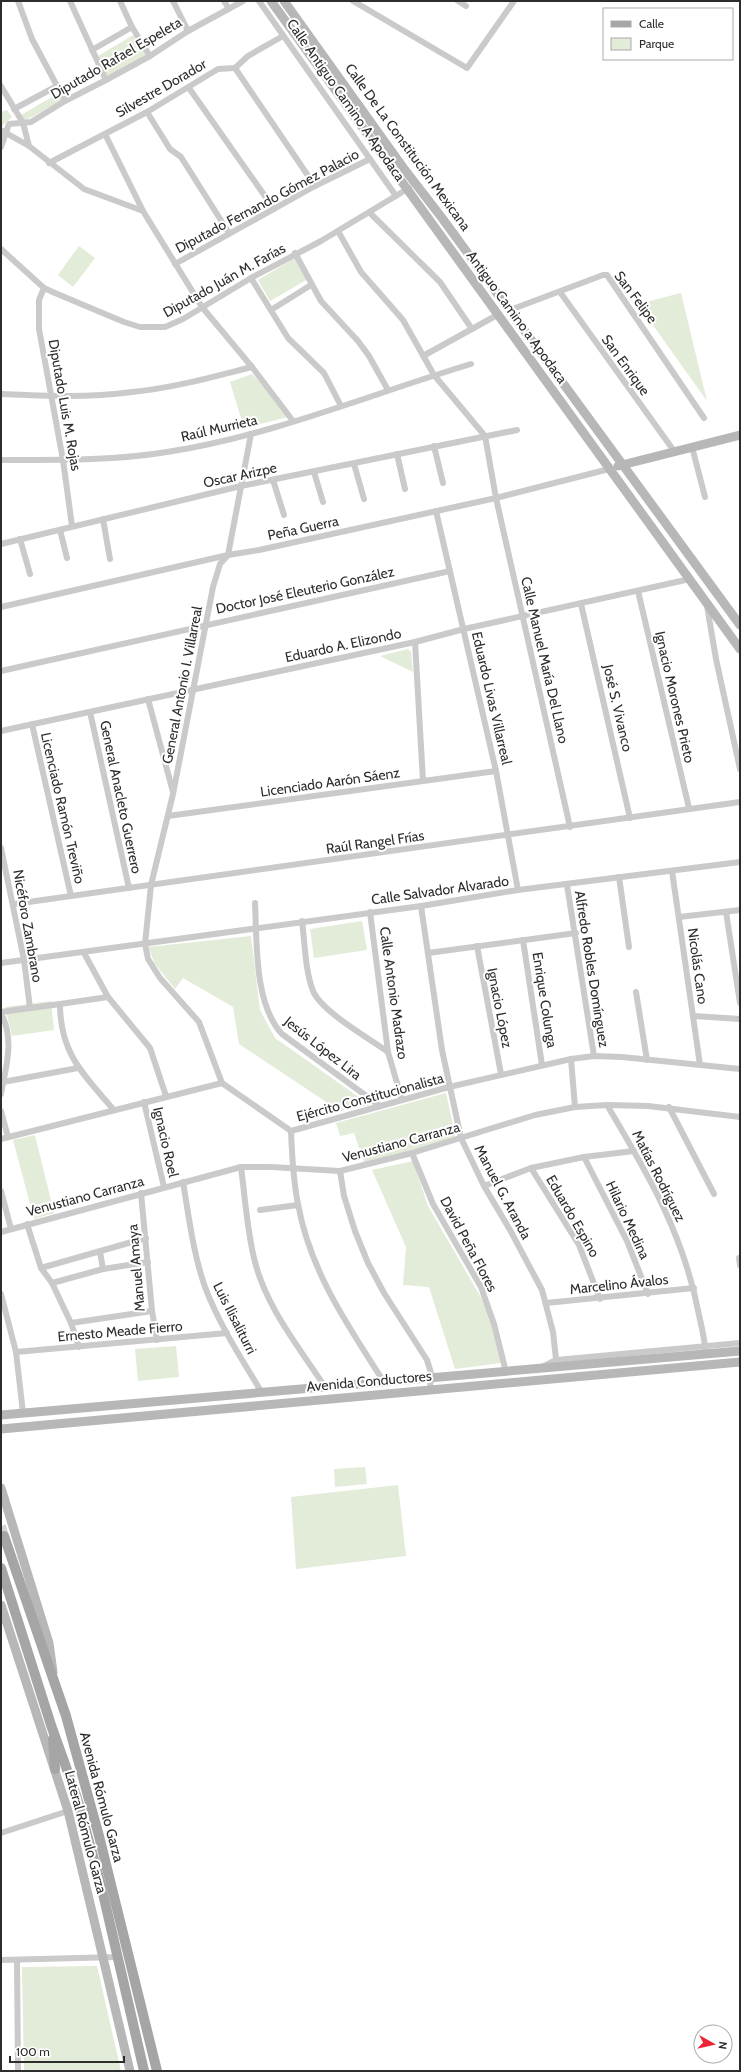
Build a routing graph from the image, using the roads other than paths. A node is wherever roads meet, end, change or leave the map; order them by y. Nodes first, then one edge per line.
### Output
1 (18, 1) edge
2 (70, 1) edge
3 (120, 1) edge
4 (174, 1) edge
5 (224, 1) edge
6 (243, 1) edge
7 (259, 1) edge
8 (271, 1) edge
9 (284, 1) edge
10 (353, 1) edge
11 (458, 1) edge
12 (514, 1) edge
13 (466, 6) dead end
14 (229, 9) junction
15 (132, 27) junction
16 (188, 31) junction
17 (284, 36) junction
18 (92, 50) junction
19 (150, 56) junction
20 (235, 68) junction
21 (106, 80) junction
22 (1, 86) edge
23 (57, 86) junction
24 (190, 88) junction
25 (65, 101) junction
26 (14, 109) junction
27 (147, 112) junction
28 (23, 123) junction
29 (3, 131) edge
30 (105, 134) junction
31 (29, 146) junction
32 (1, 147) edge
33 (370, 159) junction
34 (49, 163) junction
35 (315, 186) junction
36 (411, 187) junction
37 (396, 196) junction
38 (274, 209) junction
39 (143, 210) junction
40 (370, 213) junction
41 (338, 231) junction
42 (229, 233) junction
43 (1, 249) edge
44 (295, 253) junction
45 (175, 264) junction
46 (251, 278) junction
47 (312, 285) junction
48 (44, 288) junction
49 (560, 292) junction
50 (202, 307) junction
51 (271, 310) junction
52 (510, 310) junction
53 (499, 314) junction
54 (472, 329) junction
55 (423, 356) junction
56 (471, 364) dead end
57 (252, 367) junction
58 (434, 375) junction
59 (388, 390) junction
60 (1, 392) edge
61 (51, 396) junction
62 (341, 406) junction
63 (704, 418) dead end
64 (293, 421) junction
65 (517, 430) dead end
66 (252, 434) junction
67 (740, 435) edge
68 (484, 436) junction
69 (434, 446) junction
70 (692, 447) junction
71 (674, 451) junction
72 (396, 454) junction
73 (1, 460) edge
74 (63, 460) junction
75 (354, 464) junction
76 (623, 464) junction
77 (609, 469) junction
78 (314, 472) junction
79 (273, 480) junction
80 (443, 483) dead end
81 (241, 486) junction
82 (405, 489) dead end
83 (705, 497) dead end
84 (496, 498) junction
85 (364, 499) dead end
86 (323, 502) dead end
87 (436, 511) junction
88 (284, 515) dead end
89 (103, 519) junction
90 (72, 526) junction
91 (60, 530) junction
92 (20, 539) junction
93 (1, 544) edge
94 (228, 555) junction
95 (68, 558) dead end
96 (110, 559) dead end
97 (450, 571) junction
98 (30, 574) dead end
99 (690, 579) junction
100 (638, 591) junction
101 (581, 604) junction
102 (707, 604) junction
103 (1, 607) edge
104 (522, 616) junction
105 (206, 624) junction
106 (740, 625) edge
107 (464, 628) junction
108 (415, 642) junction
109 (740, 649) edge
110 (1, 670) edge
111 (193, 690) junction
112 (148, 699) junction
113 (90, 712) junction
114 (32, 724) junction
115 (1, 731) edge
116 (740, 769) edge
117 (496, 771) junction
118 (423, 781) junction
119 (173, 794) junction
120 (740, 802) edge
121 (689, 808) junction
122 (168, 816) junction
123 (630, 818) junction
124 (570, 827) junction
125 (509, 836) junction
126 (1, 848) edge
127 (740, 862) edge
128 (672, 871) junction
129 (619, 877) junction
130 (152, 885) junction
131 (568, 885) junction
132 (129, 888) junction
133 (518, 890) junction
134 (71, 896) junction
135 (255, 903) dead end
136 (14, 904) junction
137 (421, 906) junction
138 (740, 910) edge
139 (370, 912) junction
140 (726, 912) junction
141 (679, 917) junction
142 (302, 922) junction
143 (256, 929) junction
144 (576, 933) junction
145 (523, 940) junction
146 (145, 944) junction
147 (476, 946) junction
148 (629, 947) dead end
149 (84, 953) junction
150 (428, 953) junction
151 (24, 960) junction
152 (1, 963) edge
153 (636, 992) dead end
154 (108, 997) junction
155 (740, 1003) edge
156 (60, 1004) junction
157 (30, 1008) junction
158 (1, 1013) edge
159 (694, 1016) junction
160 (740, 1019) edge
161 (388, 1052) junction
162 (594, 1056) junction
163 (571, 1059) junction
164 (647, 1060) junction
165 (542, 1065) junction
166 (700, 1065) junction
167 (78, 1068) junction
168 (740, 1069) edge
169 (501, 1074) junction
170 (3, 1082) junction
171 (222, 1084) junction
172 (448, 1087) junction
173 (1, 1094) edge
174 (166, 1096) junction
175 (402, 1100) junction
176 (144, 1102) junction
177 (607, 1105) junction
178 (380, 1106) junction
179 (575, 1107) junction
180 (669, 1107) junction
181 (113, 1110) junction
182 (1, 1111) edge
183 (740, 1118) edge
184 (291, 1131) junction
185 (8, 1137) junction
186 (461, 1138) junction
187 (1, 1139) edge
188 (634, 1151) junction
189 (412, 1152) junction
190 (584, 1157) junction
191 (241, 1167) junction
192 (293, 1168) junction
193 (532, 1168) junction
194 (340, 1171) junction
195 (183, 1182) junction
196 (484, 1186) junction
197 (164, 1187) junction
198 (1, 1191) edge
199 (141, 1193) junction
200 (714, 1194) dead end
201 (298, 1205) junction
202 (260, 1210) dead end
203 (27, 1224) junction
204 (11, 1229) junction
205 (1, 1232) edge
206 (146, 1238) junction
207 (100, 1252) junction
208 (738, 1258) dead end
209 (148, 1262) junction
210 (740, 1265) edge
211 (42, 1268) junction
212 (103, 1269) junction
213 (52, 1283) junction
214 (694, 1288) junction
215 (1, 1294) edge
216 (648, 1294) junction
217 (600, 1299) junction
218 (546, 1303) junction
219 (152, 1311) junction
220 (71, 1323) junction
221 (227, 1333) junction
222 (157, 1340) junction
223 (740, 1343) edge
224 (79, 1347) junction
225 (706, 1350) junction
226 (740, 1351) edge
227 (16, 1352) junction
228 (740, 1362) edge
229 (557, 1364) junction
230 (506, 1372) junction
231 (431, 1378) junction
232 (384, 1382) junction
233 (325, 1387) junction
234 (430, 1389) junction
235 (261, 1391) junction
236 (23, 1412) junction
237 (1, 1416) edge
238 (1, 1429) edge
239 (1, 1488) edge
240 (4, 1536) dead end
241 (1, 1568) edge
242 (1, 1605) edge
243 (53, 1678) junction
244 (51, 1725) junction
245 (55, 1769) junction
246 (68, 1811) junction
247 (1, 1833) edge
248 (118, 1957) junction
249 (104, 1958) junction
250 (1, 1960) edge
251 (17, 1960) junction
252 (18, 2071) edge
253 (130, 2071) edge
254 (144, 2071) edge
255 (157, 2071) edge

1 - 23 street
2 - 18 street
3 - 15 street
4 - 16 street
5 - 14 street
6 - 14 street, Diputado Rafael Espeleta
7 - 17 street, Calle Antiguo Camino A Apodaca
8 - 36 street, Antiguo Camino a Apodaca
9 - 36 street, Calle De La Constitución Mexicana
10 - 12 street
11 - 13 street
14 - 16 street, Diputado Rafael Espeleta
15 - 18 street
15 - 19 street
16 - 19 street, Diputado Rafael Espeleta
17 - 20 street
17 - 33 street, Calle Antiguo Camino A Apodaca
18 - 21 street
19 - 21 street, Diputado Rafael Espeleta
20 - 24 street, Silvestre Dorador
20 - 35 street
21 - 25 street, Diputado Rafael Espeleta
22 - 26 street
23 - 25 street
23 - 26 street
24 - 27 street, Silvestre Dorador
24 - 38 street
25 - 28 street, Diputado Rafael Espeleta
26 - 28 street
27 - 30 street, Silvestre Dorador
27 - 42 street
28 - 29 street, Diputado Rafael Espeleta
28 - 31 street
29 - 31 street
29 - 32 street
30 - 34 street, Silvestre Dorador
30 - 39 street
31 - 34 street
33 - 35 street, Diputado Fernando Gómez Palacio
33 - 37 street, Calle Antiguo Camino A Apodaca
34 - 39 street
35 - 38 street, Diputado Fernando Gómez Palacio
36 - 37 street, Diputado Juán M. Farías
36 - 52 street, Calle De La Constitución Mexicana
36 - 53 street, Antiguo Camino a Apodaca
37 - 40 street, Diputado Juán M. Farías
38 - 42 street, Diputado Fernando Gómez Palacio
39 - 45 street
40 - 41 street, Diputado Juán M. Farías
40 - 54 street
41 - 44 street, Diputado Juán M. Farías
41 - 55 street
42 - 45 street, Diputado Fernando Gómez Palacio
43 - 48 street, Diputado Juán M. Farías
44 - 46 street, Diputado Juán M. Farías
44 - 47 street
45 - 50 street
46 - 50 street, Diputado Juán M. Farías
46 - 51 street
47 - 51 street
47 - 59 street
48 - 50 street, Diputado Juán M. Farías
48 - 61 street, Diputado Luis M. Rojas
49 - 52 street, San Felipe
49 - 63 street, San Felipe
49 - 71 street, San Enrique
50 - 57 street
51 - 62 street
52 - 76 street, Calle De La Constitución Mexicana
53 - 54 street
53 - 77 street, Antiguo Camino a Apodaca
54 - 55 street
55 - 58 street
56 - 58 street, Raúl Murrieta
57 - 61 street
57 - 64 street
58 - 59 street, Raúl Murrieta
58 - 68 street
59 - 62 street, Raúl Murrieta
60 - 61 street
61 - 74 street, Diputado Luis M. Rojas
62 - 64 street, Raúl Murrieta
64 - 66 street, Raúl Murrieta
65 - 68 street, Oscar Arizpe
66 - 74 street, Raúl Murrieta
66 - 81 street, General Antonio I. Villarreal
67 - 70 street
68 - 69 street, Oscar Arizpe
68 - 84 street, Calle Manuel María Del Llano
69 - 72 street, Oscar Arizpe
69 - 80 street
70 - 71 street
70 - 83 street
71 - 76 street
72 - 75 street, Oscar Arizpe
72 - 82 street
73 - 74 street, Raúl Murrieta
74 - 90 street, Diputado Luis M. Rojas
75 - 78 street, Oscar Arizpe
75 - 85 street
76 - 77 street
76 - 106 street
77 - 84 street, Peña Guerra
77 - 99 street, Antiguo Camino a Apodaca
78 - 79 street, Oscar Arizpe
78 - 86 street
79 - 81 street, Oscar Arizpe
79 - 88 street
81 - 89 street, Oscar Arizpe
81 - 94 street, General Antonio I. Villarreal
84 - 87 street, Peña Guerra
84 - 104 street, Calle Manuel María Del Llano
87 - 94 street, Peña Guerra
87 - 97 street, Eduardo Livas Villarreal
89 - 90 street, Oscar Arizpe
89 - 96 street
90 - 91 street, Oscar Arizpe
91 - 92 street, Oscar Arizpe
91 - 95 street
92 - 93 street, Oscar Arizpe
92 - 98 street
94 - 103 street, Peña Guerra
94 - 105 street, General Antonio I. Villarreal
97 - 105 street, Doctor José Eleuterio González
97 - 107 street, Eduardo Livas Villarreal
99 - 100 street, Eduardo A. Elizondo
99 - 102 street, Antiguo Camino a Apodaca
100 - 101 street, Eduardo A. Elizondo
100 - 121 street, Ignacio Morones Prieto
101 - 104 street, Eduardo A. Elizondo
101 - 123 street, José S. Vivanco
102 - 109 street, Antiguo Camino a Apodaca
102 - 116 street
104 - 107 street, Eduardo A. Elizondo
104 - 124 street, Calle Manuel María Del Llano
105 - 110 street, Doctor José Eleuterio González
105 - 111 street, General Antonio I. Villarreal
107 - 108 street, Eduardo A. Elizondo
107 - 117 street, Eduardo Livas Villarreal
108 - 111 street, Eduardo A. Elizondo
108 - 118 street
111 - 112 street, Eduardo A. Elizondo
111 - 119 street, General Antonio I. Villarreal
112 - 113 street, Eduardo A. Elizondo
112 - 119 street
113 - 114 street, Eduardo A. Elizondo
113 - 132 street, General Anacleto Guerrero
114 - 115 street, Eduardo A. Elizondo
114 - 134 street, Licenciado Ramón Treviño
117 - 118 street, Licenciado Aarón Sáenz
117 - 125 street, Eduardo Livas Villarreal
118 - 122 street, Licenciado Aarón Sáenz
119 - 122 street, General Antonio I. Villarreal
120 - 121 street, Raúl Rangel Frías
121 - 123 street, Raúl Rangel Frías
122 - 130 street, General Antonio I. Villarreal
123 - 124 street, Raúl Rangel Frías
124 - 125 street, Raúl Rangel Frías
125 - 130 street, Raúl Rangel Frías
125 - 133 street, Eduardo Livas Villarreal
126 - 136 street, Nicéforo Zambrano
127 - 128 street, Calle Salvador Alvarado
128 - 129 street, Calle Salvador Alvarado
128 - 141 street, Nicolás Cano
129 - 131 street, Calle Salvador Alvarado
129 - 148 street
130 - 132 street, Raúl Rangel Frías
130 - 146 street, General Antonio I. Villarreal
131 - 133 street, Calle Salvador Alvarado
131 - 144 street, Alfredo Robles Domínguez
132 - 134 street, Raúl Rangel Frías
133 - 137 street, Calle Salvador Alvarado
134 - 136 street, Raúl Rangel Frías
135 - 143 street, Jesús López Lira
136 - 151 street, Nicéforo Zambrano
137 - 139 street, Calle Salvador Alvarado
137 - 150 street, Manuel G. Aranda
138 - 140 street
139 - 142 street, Calle Salvador Alvarado
139 - 161 street, Calle Antonio Madrazo
140 - 141 street
140 - 155 street
141 - 159 street, Nicolás Cano
142 - 143 street, Calle Salvador Alvarado
142 - 161 street
143 - 146 street, Calle Salvador Alvarado
143 - 178 street, Jesús López Lira
144 - 145 street
144 - 162 street, Alfredo Robles Domínguez
145 - 147 street
145 - 165 street, Enrique Colunga
146 - 149 street, Calle Salvador Alvarado
146 - 171 street
147 - 150 street
147 - 169 street, Ignacio López
149 - 151 street, Calle Salvador Alvarado
149 - 154 street
150 - 172 street, Manuel G. Aranda
151 - 152 street, Calle Salvador Alvarado
151 - 157 street, Nicéforo Zambrano
153 - 164 street
154 - 156 street
154 - 174 street
156 - 157 street
156 - 167 street
157 - 158 street
158 - 170 street
159 - 160 street
159 - 166 street, Nicolás Cano
161 - 175 street, Calle Antonio Madrazo
162 - 163 street, Ejército Constitucionalista
162 - 164 street, Ejército Constitucionalista
163 - 165 street, Ejército Constitucionalista
163 - 179 street
164 - 166 street, Ejército Constitucionalista
165 - 169 street, Ejército Constitucionalista
166 - 168 street, Ejército Constitucionalista
167 - 170 street
167 - 181 street
169 - 172 street, Ejército Constitucionalista
170 - 173 street
171 - 174 street
171 - 184 street, Ejército Constitucionalista
172 - 175 street, Ejército Constitucionalista
172 - 186 street, Manuel G. Aranda
174 - 176 street
175 - 178 street, Ejército Constitucionalista
176 - 181 street
176 - 197 street, Ignacio Roel
177 - 179 street, Venustiano Carranza
177 - 180 street, Venustiano Carranza
177 - 188 street, Matías Rodríguez
178 - 184 street, Ejército Constitucionalista
179 - 186 street, Venustiano Carranza
180 - 183 street, Venustiano Carranza
180 - 200 street
181 - 185 street
182 - 185 street
184 - 192 street
185 - 187 street
186 - 189 street, Venustiano Carranza
186 - 196 street, Manuel G. Aranda
188 - 190 street
188 - 214 street, Matías Rodríguez
189 - 194 street, Venustiano Carranza
189 - 230 street, David Peña Flores
190 - 193 street
190 - 216 street, Hilario Medina
191 - 192 street, Venustiano Carranza
191 - 195 street, Venustiano Carranza
191 - 233 street
192 - 194 street, Venustiano Carranza
192 - 201 street
193 - 196 street
193 - 217 street, Eduardo Espino
194 - 231 street
195 - 197 street, Venustiano Carranza
195 - 221 street, Luis Ilisaliturri
196 - 218 street, Manuel G. Aranda
197 - 199 street, Venustiano Carranza
198 - 204 street
199 - 203 street, Venustiano Carranza
199 - 206 street, Manuel Amaya
201 - 202 street
201 - 232 street
203 - 204 street, Venustiano Carranza
203 - 211 street
204 - 205 street, Venustiano Carranza
206 - 207 street
206 - 209 street, Manuel Amaya
207 - 211 street
207 - 212 street
208 - 210 street
209 - 212 street
209 - 219 street, Manuel Amaya
211 - 213 street
212 - 213 street
213 - 220 street
214 - 216 street, Marcelino Ávalos
214 - 225 street, Matías Rodríguez
215 - 227 street
216 - 217 street, Marcelino Ávalos
217 - 218 street, Marcelino Ávalos
218 - 229 street, Manuel G. Aranda
219 - 220 street
219 - 222 street, Manuel Amaya
220 - 224 street
221 - 222 street, Ernesto Meade Fierro
221 - 235 street, Luis Ilisaliturri
222 - 224 street, Ernesto Meade Fierro
223 - 225 street
224 - 227 street, Ernesto Meade Fierro
225 - 226 street, Avenida Conductores
225 - 229 street, Avenida Conductores
227 - 236 street
228 - 234 street, Avenida Conductores
229 - 230 street, Avenida Conductores
230 - 231 street, Avenida Conductores
231 - 232 street, Avenida Conductores
231 - 234 street
232 - 233 street, Avenida Conductores
233 - 235 street, Avenida Conductores
234 - 238 street, Avenida Conductores
235 - 236 street, Avenida Conductores
236 - 237 street, Avenida Conductores
239 - 243 street
240 - 243 main road, Avenida Rómulo Garza
241 - 244 main road, Avenida Rómulo Garza
242 - 245 street, Lateral Rómulo Garza
243 - 255 main road, Avenida Rómulo Garza
244 - 245 main road
244 - 248 main road, Avenida Rómulo Garza
245 - 246 street, Lateral Rómulo Garza
246 - 247 street
246 - 249 street, Lateral Rómulo Garza
248 - 249 street
248 - 254 main road, Avenida Rómulo Garza
249 - 251 street
249 - 253 street, Lateral Rómulo Garza
250 - 251 street
251 - 252 street

